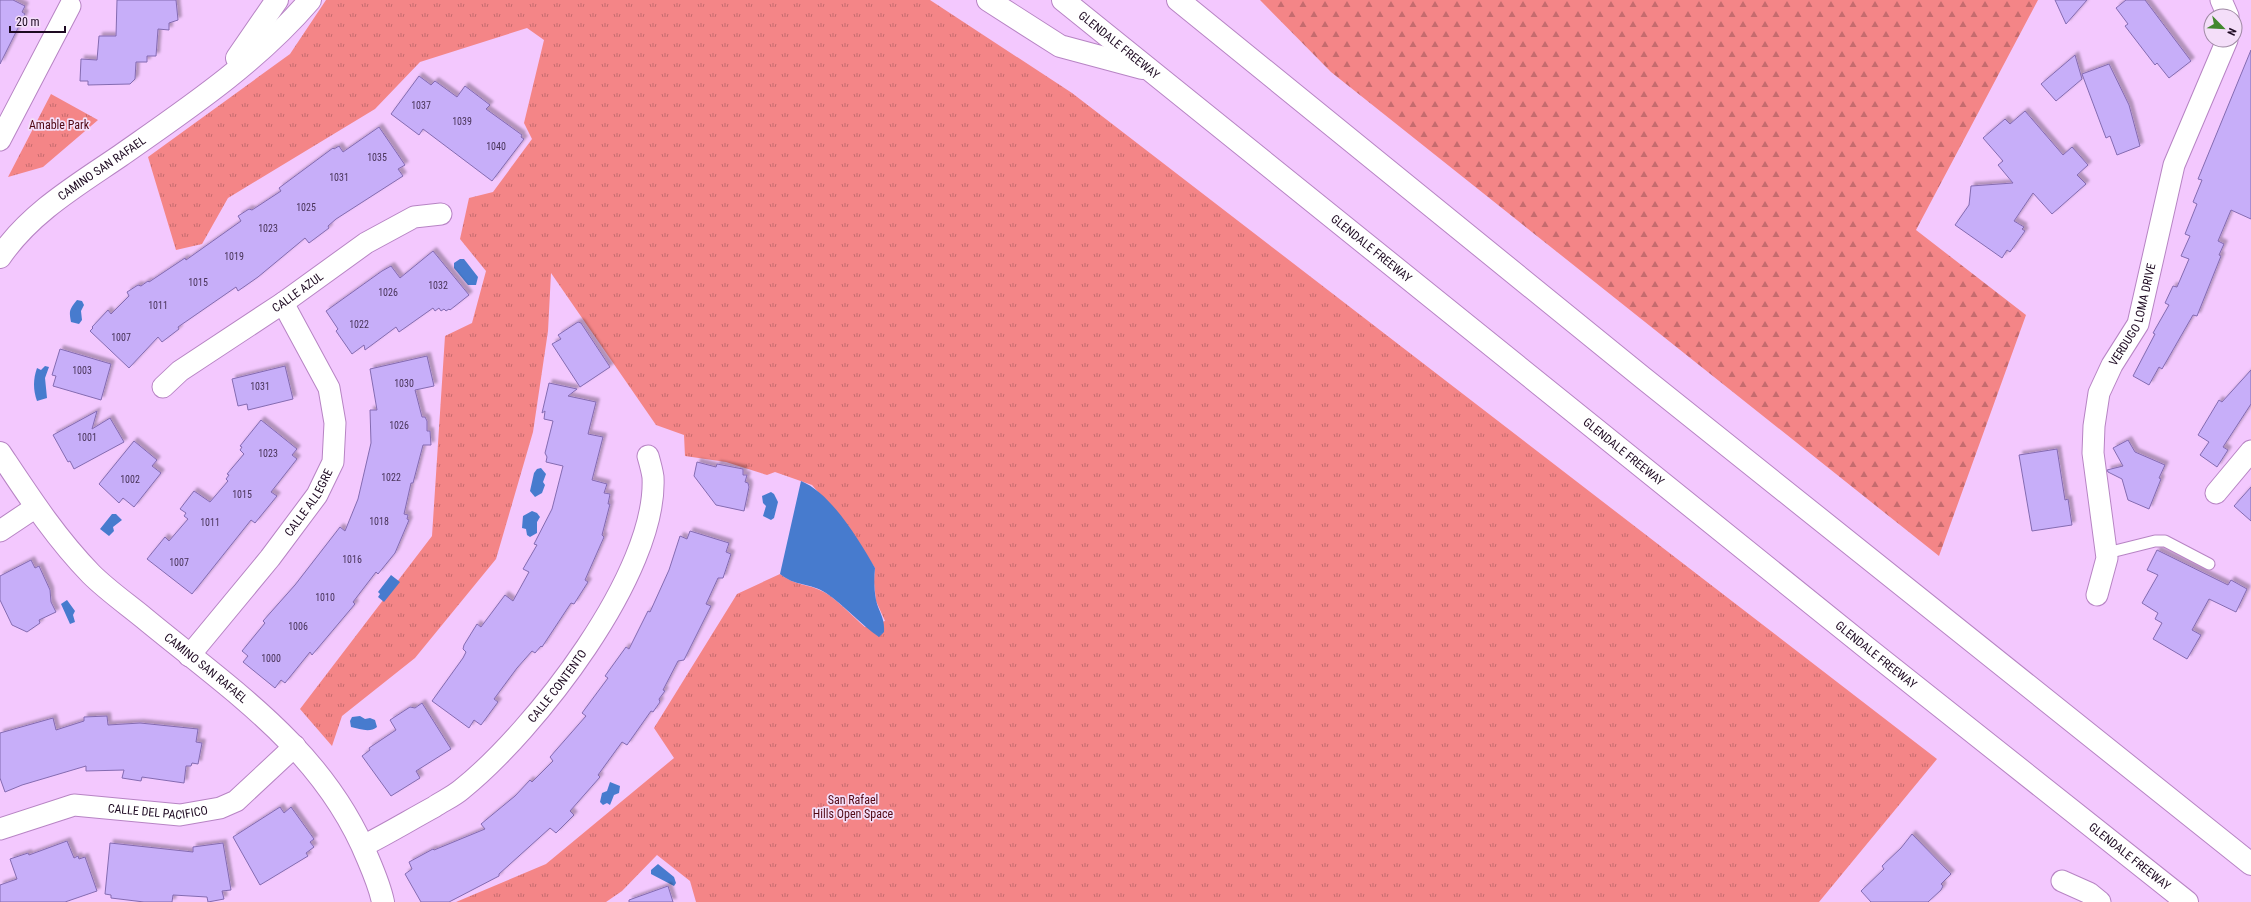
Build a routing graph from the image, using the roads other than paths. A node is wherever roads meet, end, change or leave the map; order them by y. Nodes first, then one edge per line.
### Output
1 (277, 0) edge
2 (310, 0) edge
3 (988, 0) edge
4 (1063, 0) edge
5 (1178, 0) edge
6 (70, 6) dead end
7 (1195, 8) edge
8 (2224, 48) edge
9 (1150, 70) junction
10 (214, 89) junction
11 (0, 140) edge
12 (441, 214) dead end
13 (0, 257) edge
14 (283, 303) junction
15 (163, 387) dead end
16 (2251, 451) edge
17 (0, 453) edge
18 (648, 456) dead end
19 (2216, 492) dead end
20 (36, 506) junction
21 (0, 531) edge
22 (2107, 553) junction
23 (2209, 564) dead end
24 (2097, 595) dead end
25 (189, 656) junction
26 (295, 746) junction
27 (0, 829) edge
28 (363, 846) junction
29 (2251, 864) edge
30 (2062, 881) dead end
31 (383, 902) edge
32 (2100, 902) edge
33 (2187, 902) edge

1 - 10 main road, CAMINO SAN RAFAEL
2 - 10 main road, CAMINO SAN RAFAEL
3 - 9 main road
4 - 9 main road, GLENDALE FREEWAY
5 - 7 main road
6 - 11 street
7 - 29 main road
8 - 22 street, VERDUGO LOMA DRIVE
9 - 33 main road, GLENDALE FREEWAY
10 - 13 main road, CAMINO SAN RAFAEL
12 - 14 street, CALLE AZUL
14 - 15 street, CALLE AZUL
14 - 25 street, CALLE ALLEGRE
16 - 19 street
17 - 20 main road, CAMINO SAN RAFAEL
18 - 28 street, CALLE CONTENTO
20 - 21 street
20 - 25 main road, CAMINO SAN RAFAEL
22 - 23 lane
22 - 24 street, VERDUGO LOMA DRIVE
25 - 26 main road, CAMINO SAN RAFAEL
26 - 27 street, CALLE DEL PACIFICO
26 - 28 main road, CAMINO SAN RAFAEL
28 - 31 main road, CAMINO SAN RAFAEL
30 - 32 street

